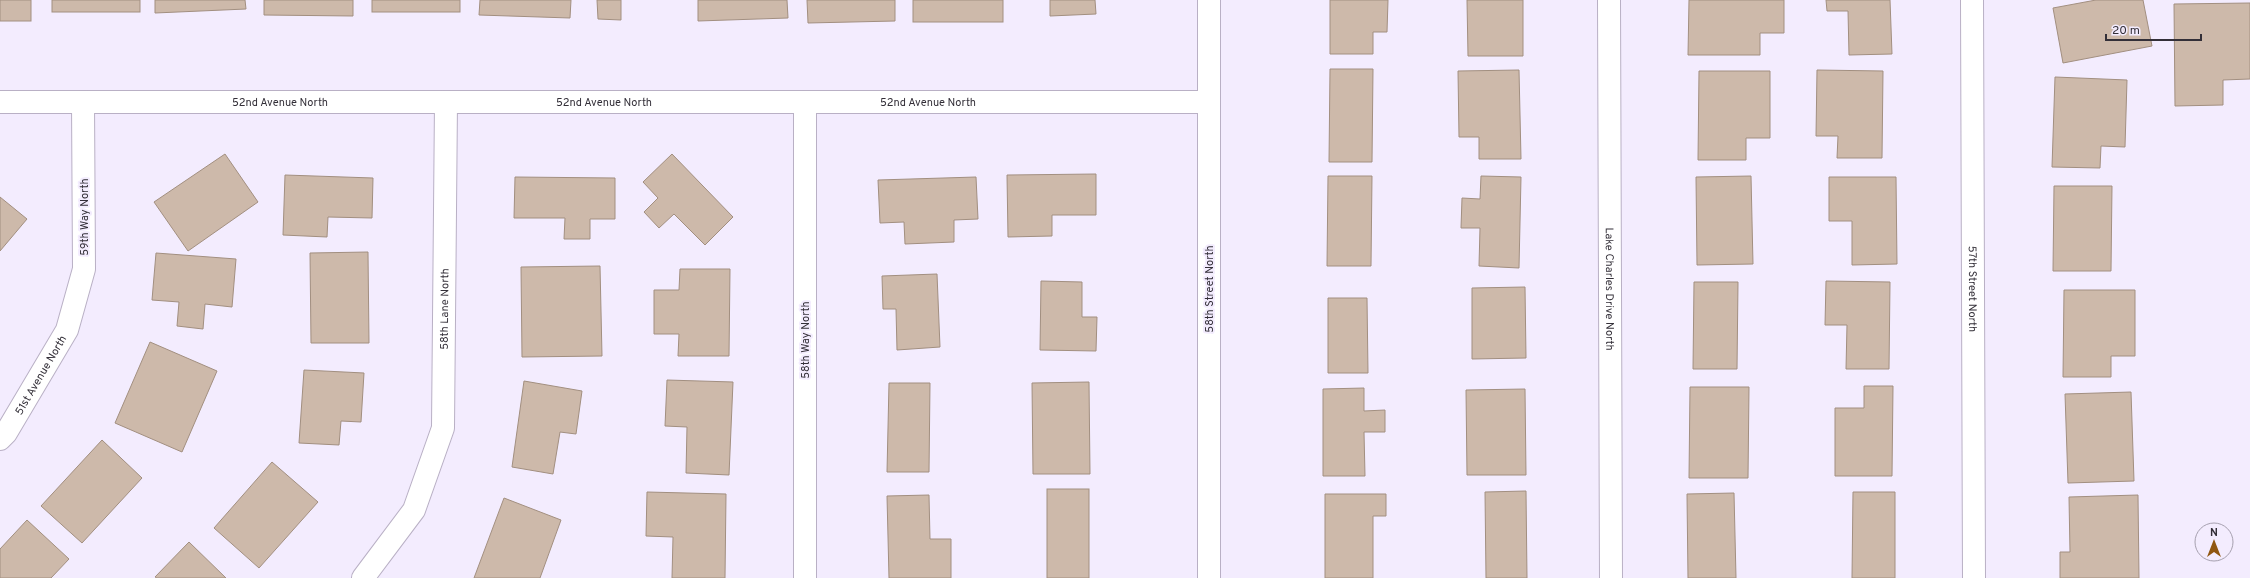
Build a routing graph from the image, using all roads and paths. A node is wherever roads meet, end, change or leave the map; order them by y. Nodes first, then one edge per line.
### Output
1 (1209, 0) edge
2 (1609, 0) edge
3 (1972, 0) edge
4 (0, 102) edge
5 (83, 102) junction
6 (446, 102) junction
7 (805, 102) junction
8 (1209, 102) junction
9 (67, 330) joint
10 (0, 439) edge
11 (362, 578) edge
12 (805, 578) edge
13 (1209, 578) edge
14 (1611, 578) edge
15 (1974, 578) edge

1 - 8 street, 58th Street North
2 - 14 street, Lake Charles Drive North
3 - 15 street, 57th Street North
4 - 5 street, 52nd Avenue North
5 - 6 street, 52nd Avenue North
5 - 9 street, 59th Way North
6 - 7 street, 52nd Avenue North
6 - 11 street, 58th Lane North
7 - 8 street, 52nd Avenue North
7 - 12 street, 58th Way North
8 - 13 street, 58th Street North
9 - 10 street, 51st Avenue North

